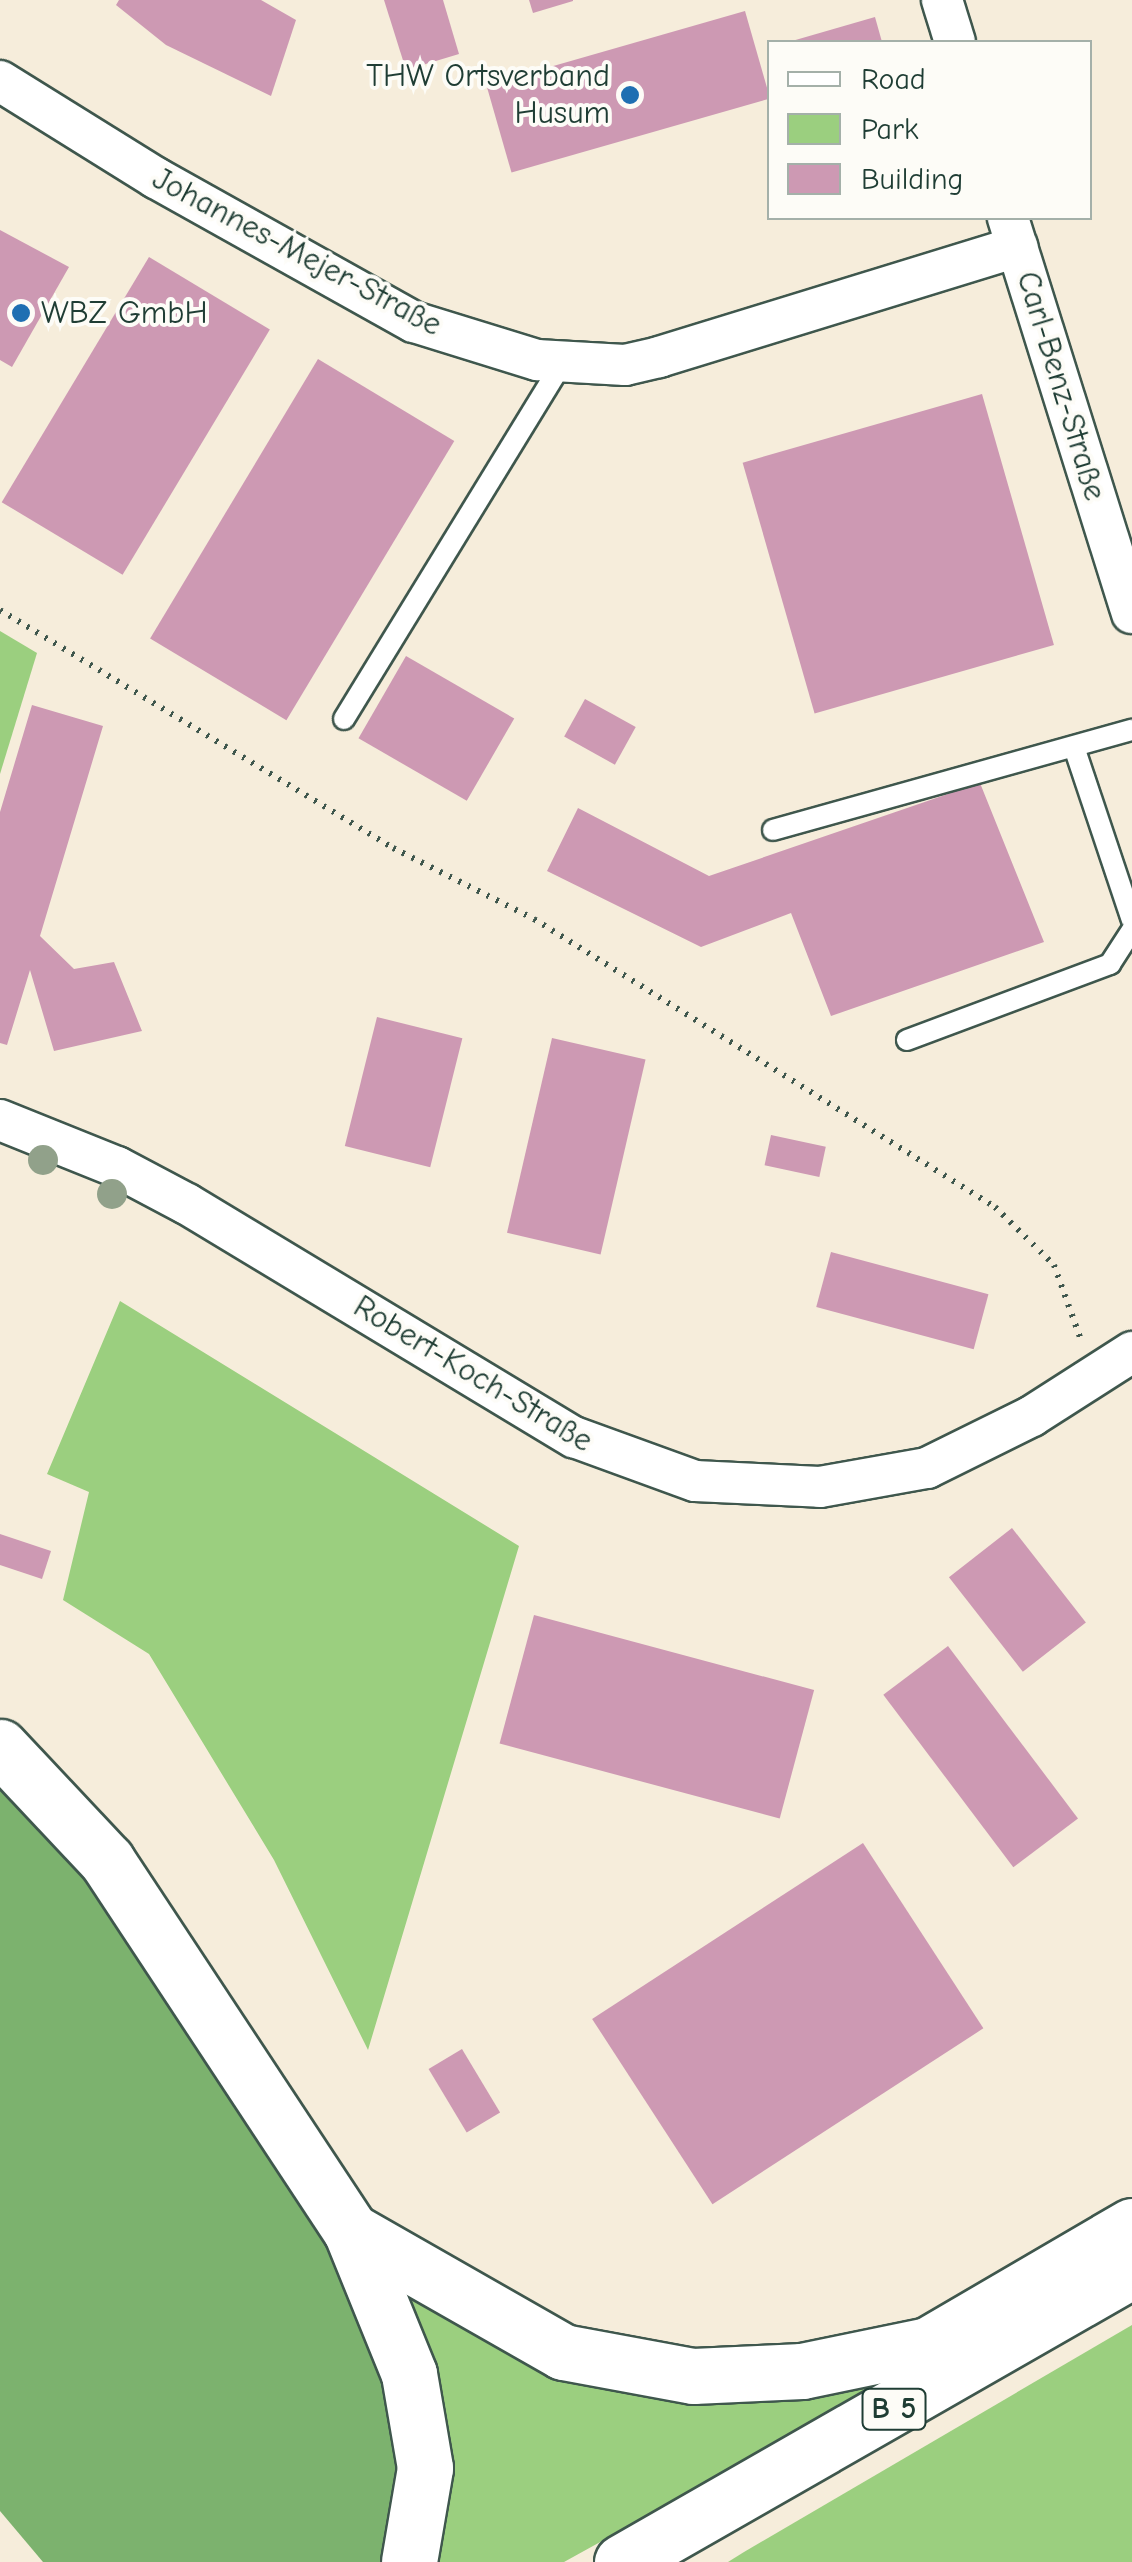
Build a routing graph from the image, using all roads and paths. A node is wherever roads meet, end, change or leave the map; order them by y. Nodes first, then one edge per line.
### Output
1 (942, 0) edge
2 (953, 40) edge
3 (0, 81) edge
4 (1013, 232) edge
5 (562, 362) junction
6 (0, 610) edge
7 (1132, 613) edge
8 (344, 719) dead end
9 (1132, 730) edge
10 (1074, 747) junction
11 (772, 830) dead end
12 (1132, 920) edge
13 (1132, 930) edge
14 (908, 1040) dead end
15 (0, 1120) edge
16 (1117, 1362) edge
17 (0, 1746) edge
18 (1132, 2226) edge
19 (350, 2232) junction
20 (1132, 2270) edge
21 (409, 2562) edge
22 (622, 2562) edge

1 - 2 street
3 - 5 street, Johannes-Mejer-Straße
4 - 5 street, Johannes-Mejer-Straße
4 - 7 street, Carl-Benz-Straße
5 - 8 lane
6 - 16 path
9 - 10 lane
10 - 11 lane
10 - 12 lane
13 - 14 lane
15 - 16 street, Robert-Koch-Straße
17 - 19 highway
18 - 19 highway
19 - 21 highway
20 - 22 highway, B 5

